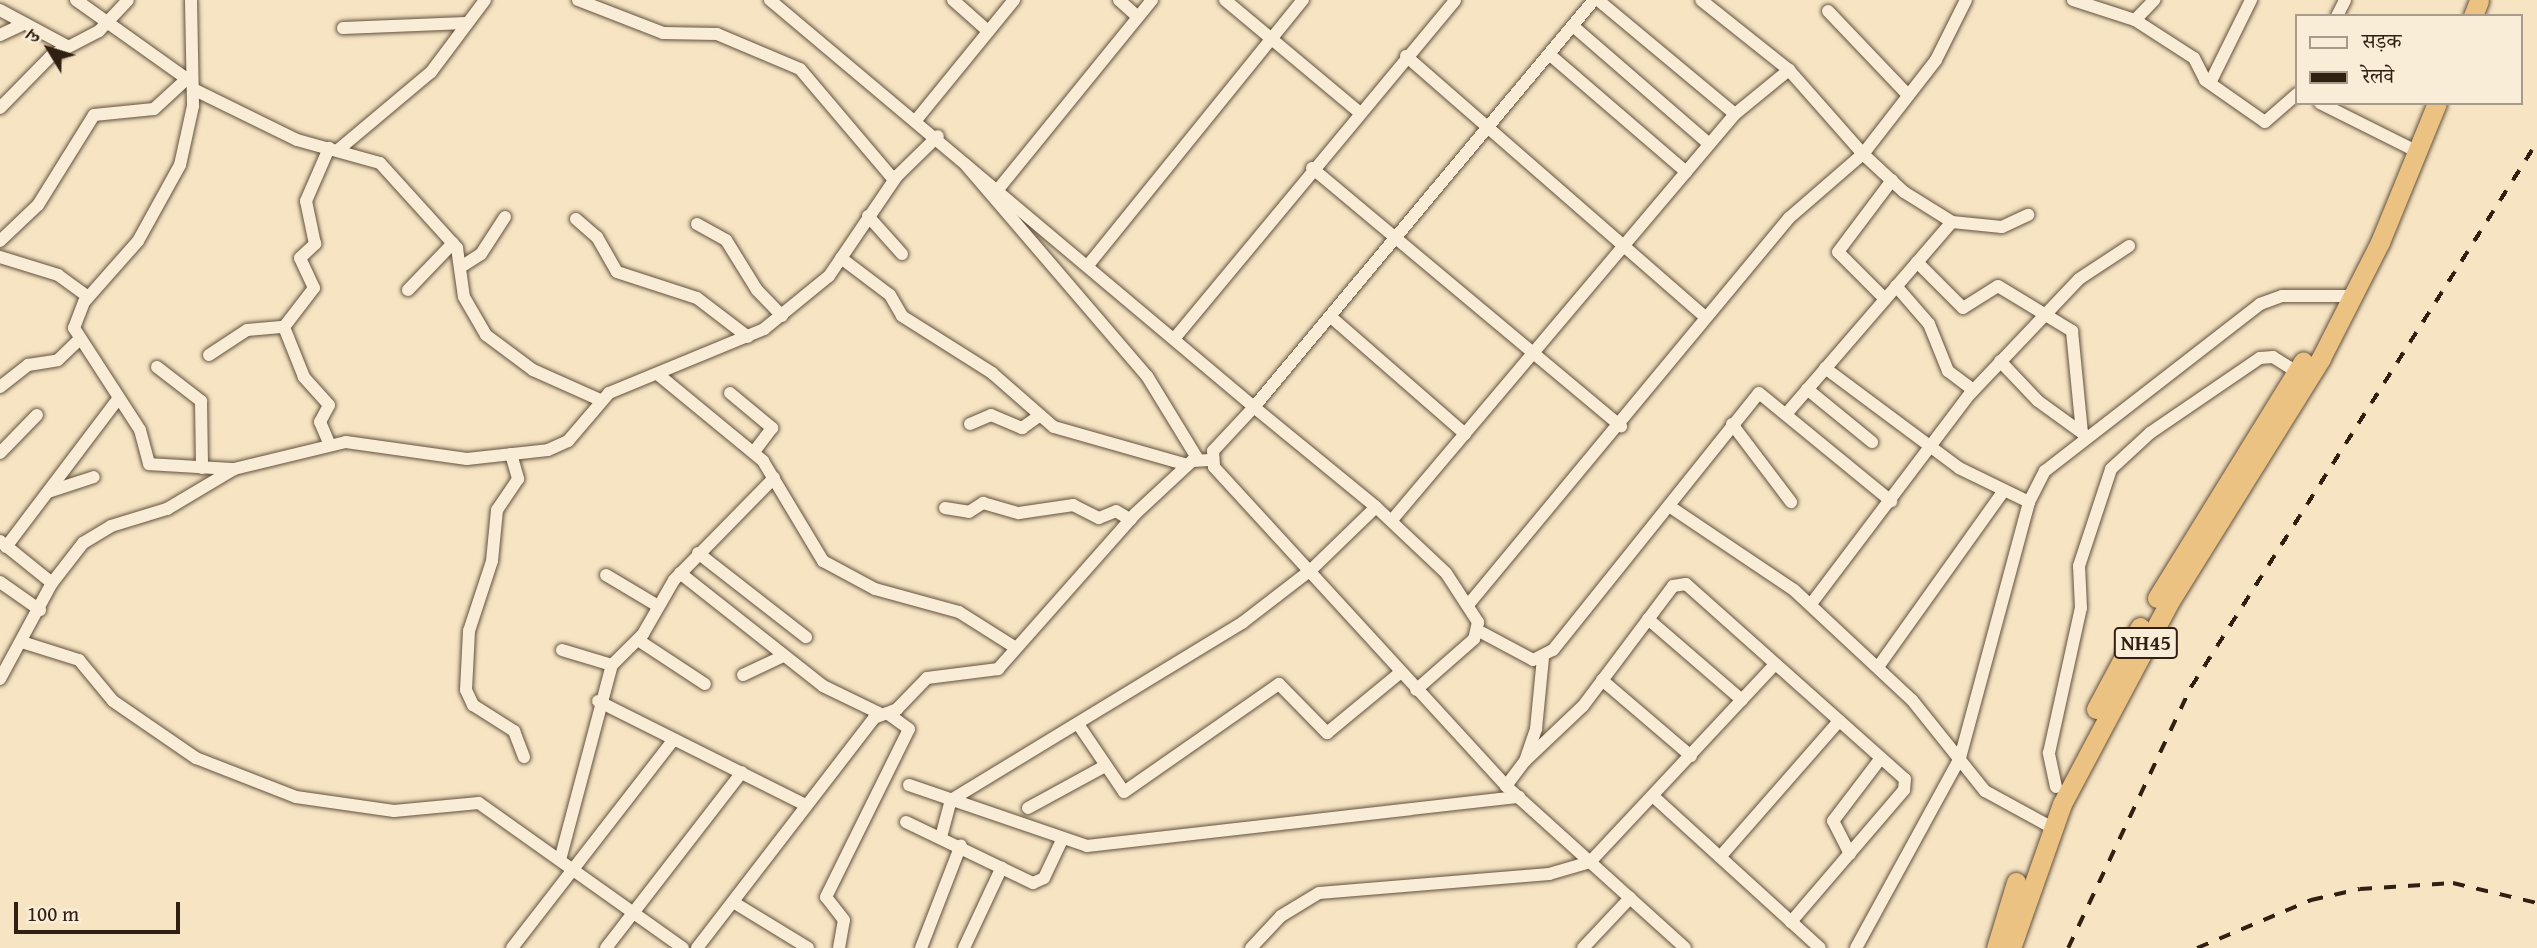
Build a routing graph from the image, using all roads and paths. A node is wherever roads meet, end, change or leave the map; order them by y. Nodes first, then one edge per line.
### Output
1 (76, 0) edge
2 (128, 0) edge
3 (191, 0) edge
4 (485, 0) edge
5 (578, 0) edge
6 (770, 0) edge
7 (953, 0) edge
8 (1014, 0) edge
9 (1119, 0) edge
10 (1152, 0) edge
11 (1225, 0) edge
12 (1303, 0) edge
13 (1455, 0) edge
14 (1596, 0) edge
15 (1701, 0) edge
16 (2073, 0) edge
17 (2154, 0) edge
18 (2251, 0) edge
19 (1963, 4) edge
20 (0, 10) edge
21 (1828, 11) dead end
22 (1138, 17) junction
23 (2135, 20) junction
24 (466, 23) junction
25 (21, 24) junction
26 (107, 24) junction
27 (1573, 26) junction
28 (343, 28) dead end
29 (988, 31) junction
30 (0, 35) edge
31 (1271, 38) junction
32 (65, 45) junction
33 (1549, 54) junction
34 (1406, 56) junction
35 (1789, 70) junction
36 (190, 81) junction
37 (2210, 83) junction
38 (1908, 95) junction
39 (2296, 95) edge
40 (2324, 105) edge
41 (2436, 105) edge
42 (0, 108) edge
43 (1359, 112) junction
44 (1735, 114) junction
45 (917, 119) junction
46 (1485, 130) junction
47 (937, 136) junction
48 (1709, 144) junction
49 (333, 149) junction
50 (2418, 152) junction
51 (958, 153) junction
52 (1863, 154) junction
53 (1312, 168) junction
54 (1686, 172) junction
55 (894, 180) junction
56 (1892, 180) junction
57 (1000, 187) junction
58 (2028, 215) dead end
59 (505, 216) dead end
60 (869, 216) junction
61 (576, 219) dead end
62 (1952, 222) junction
63 (697, 225) dead end
64 (1395, 237) junction
65 (0, 241) edge
66 (453, 243) junction
67 (2129, 246) dead end
68 (1622, 247) junction
69 (902, 254) dead end
70 (0, 257) edge
71 (841, 258) junction
72 (1917, 262) junction
73 (1089, 264) junction
74 (464, 265) junction
75 (1896, 286) junction
76 (408, 290) dead end
77 (2353, 296) junction
78 (88, 297) junction
79 (1885, 299) junction
80 (782, 316) junction
81 (2047, 316) junction
82 (1331, 317) junction
83 (1705, 317) junction
84 (284, 327) junction
85 (748, 337) junction
86 (2329, 338) junction
87 (79, 340) junction
88 (1174, 340) junction
89 (1533, 354) junction
90 (209, 355) dead end
91 (2000, 361) junction
92 (157, 367) dead end
93 (1825, 368) junction
94 (2297, 372) junction
95 (660, 376) junction
96 (0, 387) edge
97 (1807, 389) junction
98 (1973, 390) junction
99 (730, 393) dead end
100 (117, 400) junction
101 (600, 400) junction
102 (1254, 407) junction
103 (1787, 413) junction
104 (37, 415) dead end
105 (1039, 416) junction
106 (970, 424) dead end
107 (1732, 424) junction
108 (1621, 426) junction
109 (1465, 435) junction
110 (2085, 435) junction
111 (1872, 442) dead end
112 (329, 443) junction
113 (1932, 443) junction
114 (754, 452) junction
115 (0, 453) edge
116 (511, 454) junction
117 (1198, 461) junction
118 (202, 468) junction
119 (234, 469) junction
120 (93, 477) dead end
121 (774, 478) junction
122 (48, 492) junction
123 (2002, 493) junction
124 (1891, 501) junction
125 (1791, 502) dead end
126 (2029, 502) junction
127 (1670, 506) junction
128 (1376, 507) junction
129 (945, 508) dead end
130 (1131, 520) junction
131 (1392, 520) junction
132 (3, 544) edge
133 (698, 553) junction
134 (1312, 569) junction
135 (680, 573) junction
136 (606, 575) dead end
137 (0, 582) edge
138 (52, 583) junction
139 (1811, 604) junction
140 (1468, 605) junction
141 (658, 606) junction
142 (40, 610) junction
143 (1648, 619) junction
144 (1479, 631) junction
145 (806, 637) dead end
146 (638, 640) junction
147 (25, 643) junction
148 (1016, 648) junction
149 (562, 650) dead end
150 (781, 657) junction
151 (1543, 658) junction
152 (1775, 664) junction
153 (611, 665) junction
154 (1878, 667) junction
155 (1401, 672) junction
156 (743, 674) dead end
157 (0, 679) edge
158 (1602, 680) junction
159 (705, 684) dead end
160 (1416, 690) junction
161 (1742, 700) junction
162 (598, 701) junction
163 (884, 713) junction
164 (1839, 721) junction
165 (1078, 724) junction
166 (674, 739) junction
167 (1691, 756) junction
168 (524, 757) dead end
169 (1881, 758) junction
170 (1960, 758) junction
171 (1525, 761) junction
172 (1105, 766) junction
173 (742, 772) junction
174 (909, 785) dead end
175 (1506, 786) junction
176 (2056, 788) junction
177 (1519, 797) junction
178 (1654, 797) junction
179 (951, 800) junction
180 (806, 805) junction
181 (1028, 808) dead end
182 (906, 822) dead end
183 (2045, 824) junction
184 (941, 837) junction
185 (1062, 840) junction
186 (961, 845) junction
187 (1850, 854) junction
188 (1720, 858) junction
189 (561, 860) junction
190 (1590, 862) junction
191 (1002, 867) junction
192 (573, 869) junction
193 (1630, 898) junction
194 (733, 902) junction
195 (633, 914) junction
196 (1791, 922) junction
197 (512, 948) edge
198 (606, 948) edge
199 (683, 948) edge
200 (698, 948) edge
201 (808, 948) edge
202 (839, 948) edge
203 (921, 948) edge
204 (964, 948) edge
205 (1251, 948) edge
206 (1583, 948) edge
207 (1685, 948) edge
208 (1820, 948) edge
209 (1856, 948) edge
210 (1996, 948) edge
211 (2011, 948) edge

1 - 26 street
2 - 26 street
3 - 36 street
4 - 24 street
5 - 55 street
6 - 45 street
7 - 29 street
8 - 29 street
9 - 22 street
10 - 22 street
11 - 31 street
12 - 31 street
13 - 34 street
14 - 27 street
14 - 44 street
15 - 35 street
16 - 23 street
17 - 23 street
18 - 37 street
19 - 38 street
20 - 25 street
21 - 38 street
22 - 57 street
23 - 37 street
24 - 28 street
24 - 49 street
25 - 30 street
25 - 32 street
26 - 32 street
26 - 36 street
27 - 33 street
27 - 48 street
29 - 45 street
31 - 43 street
31 - 73 street
32 - 42 street
33 - 46 street
33 - 54 street
34 - 43 street
34 - 46 street
35 - 44 street
35 - 52 street
36 - 49 street
36 - 65 street
36 - 78 street
37 - 39 street
38 - 52 street
40 - 50 street
41 - 50 highway, NH45
43 - 53 street
44 - 48 street
45 - 47 street
46 - 64 street
46 - 68 street
47 - 51 street
47 - 55 street
48 - 54 street
49 - 66 street
49 - 84 street
50 - 77 highway, NH45
51 - 57 street
51 - 117 street
52 - 56 street
52 - 83 street
53 - 64 street
53 - 88 street
54 - 68 street
55 - 60 street
56 - 62 street
56 - 79 street
57 - 73 street
58 - 62 street
59 - 74 street
60 - 69 street
60 - 71 street
61 - 85 street
62 - 72 street
63 - 80 street
64 - 82 street
64 - 89 street
66 - 74 street
66 - 76 street
67 - 81 street
68 - 83 street
68 - 89 street
70 - 78 street
71 - 80 street
71 - 105 street
72 - 75 street
72 - 81 street
73 - 88 street
74 - 101 street
75 - 79 street
75 - 98 street
77 - 86 highway, NH45
77 - 110 street
78 - 87 street
79 - 93 street
80 - 85 street
81 - 91 street
81 - 110 street
82 - 102 street
82 - 109 street
83 - 108 street
84 - 90 street
84 - 112 street
85 - 95 street
86 - 94 highway, NH45
86 - 183 highway, NH45
87 - 96 street
87 - 100 street
88 - 102 street
89 - 108 street
89 - 109 street
91 - 98 street
91 - 110 street
92 - 118 street
93 - 97 street
93 - 113 street
94 - 176 highway, NH45
94 - 176 street
95 - 101 street
95 - 114 street
97 - 103 street
97 - 111 street
98 - 113 street
99 - 114 street
100 - 118 street
100 - 122 street
101 - 116 street
102 - 117 street
102 - 128 street
103 - 107 street
103 - 124 street
104 - 115 street
105 - 106 street
105 - 117 street
107 - 125 street
107 - 127 street
108 - 140 street
109 - 131 street
110 - 126 street
112 - 116 street
112 - 119 street
113 - 123 street
113 - 124 street
114 - 121 street
116 - 168 street
117 - 130 street
117 - 134 street
118 - 119 street
119 - 138 street
120 - 122 street
121 - 133 street
121 - 148 street
122 - 132 street
123 - 126 street
123 - 154 street
124 - 139 street
126 - 170 street
127 - 139 street
127 - 151 street
128 - 131 street
128 - 134 street
129 - 130 street
130 - 148 street
131 - 140 street
132 - 138 street
133 - 135 street
133 - 145 street
134 - 155 street
134 - 165 street
135 - 141 street
135 - 150 street
136 - 141 street
137 - 142 street
138 - 142 street
139 - 154 street
140 - 144 street
141 - 146 street
142 - 147 street
143 - 152 street
143 - 158 street
143 - 161 street
144 - 151 street
144 - 160 street
146 - 153 street
146 - 159 street
147 - 157 street
147 - 189 street
148 - 163 street
149 - 153 street
150 - 156 street
150 - 163 street
151 - 171 street
152 - 161 street
152 - 164 street
153 - 162 street
154 - 170 street
155 - 160 street
155 - 172 street
158 - 167 street
158 - 171 street
160 - 175 street
161 - 167 street
162 - 166 street
162 - 189 street
163 - 180 street
163 - 202 street
164 - 169 street
164 - 188 street
165 - 172 street
165 - 179 street
166 - 173 street
166 - 192 street
167 - 178 street
169 - 187 street
169 - 187 street
170 - 183 street
170 - 209 street
171 - 175 street
172 - 181 street
173 - 180 street
173 - 195 street
174 - 179 street
175 - 177 street
176 - 183 highway, NH45
177 - 185 street
177 - 190 street
178 - 188 street
178 - 190 street
179 - 184 street
179 - 185 street
180 - 194 street
182 - 184 street
183 - 210 highway, NH45
183 - 211 highway, NH45
184 - 186 street
185 - 191 street
186 - 191 street
186 - 203 street
187 - 196 street
188 - 196 street
189 - 192 street
190 - 193 street
190 - 205 street
191 - 204 street
192 - 195 street
192 - 197 street
193 - 206 street
193 - 207 street
194 - 200 street
194 - 201 street
195 - 198 street
195 - 199 street
196 - 208 street

